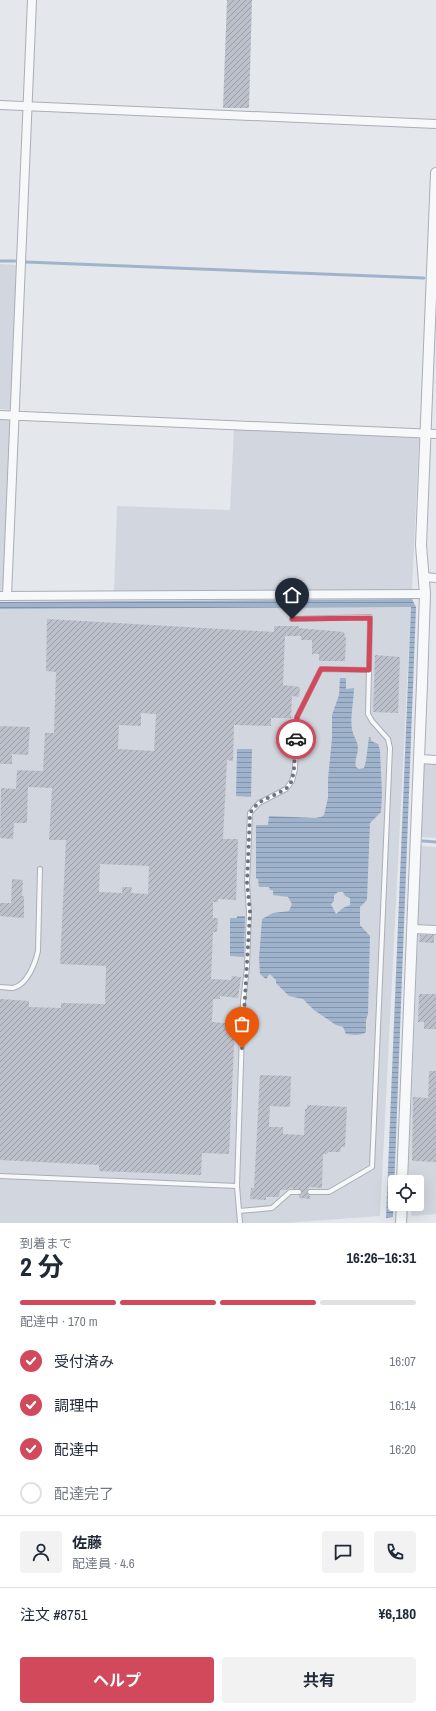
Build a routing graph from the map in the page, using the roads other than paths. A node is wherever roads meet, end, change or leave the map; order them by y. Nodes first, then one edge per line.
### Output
1 (32, 0) edge
2 (0, 105) edge
3 (28, 106) junction
4 (436, 124) edge
5 (436, 173) edge
6 (0, 415) edge
7 (14, 416) junction
8 (431, 434) edge
9 (424, 577) junction
10 (436, 578) edge
11 (424, 594) junction
12 (4, 596) edge
13 (292, 619) dead end
14 (369, 670) junction
15 (420, 760) junction
16 (436, 760) edge
17 (40, 869) dead end
18 (413, 929) junction
19 (436, 930) edge
20 (0, 987) edge
21 (402, 1175) edge
22 (0, 1176) edge
23 (237, 1186) junction
24 (299, 1192) dead end
25 (310, 1192) dead end
26 (239, 1211) junction
27 (402, 1211) edge
28 (240, 1223) edge
29 (401, 1223) edge

1 - 3 street
2 - 3 street
3 - 4 street
3 - 7 street
5 - 8 street
6 - 7 street
7 - 8 street
7 - 12 street
8 - 9 street
9 - 10 street
9 - 11 street
11 - 12 street
11 - 15 street
13 - 14 lane
14 - 23 lane
14 - 25 lane
15 - 16 street
15 - 18 street
17 - 20 lane
18 - 19 street
18 - 21 street
22 - 23 lane
23 - 26 lane
24 - 26 lane
26 - 28 lane
27 - 29 street

